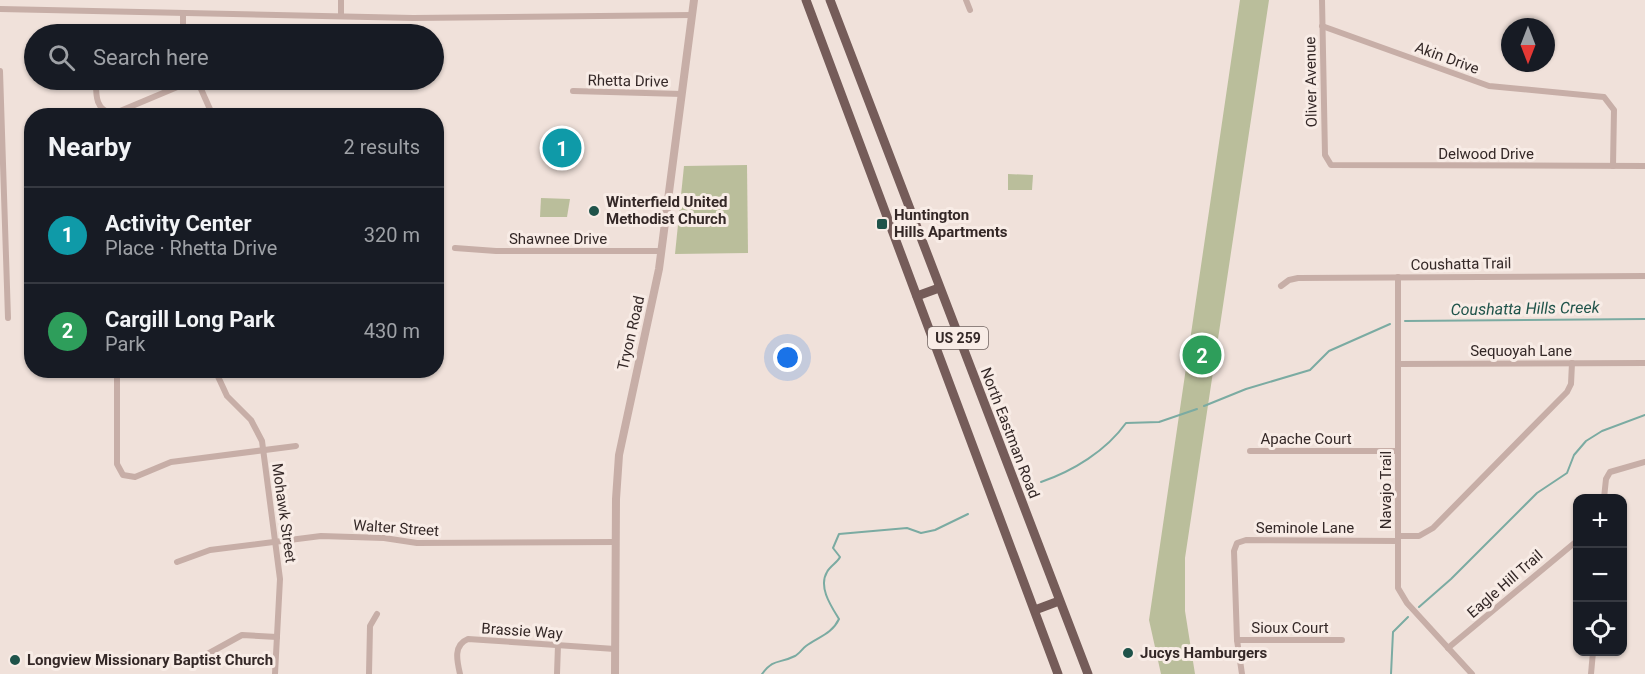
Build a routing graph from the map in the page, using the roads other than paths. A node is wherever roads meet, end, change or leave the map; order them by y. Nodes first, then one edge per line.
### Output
1 (341, 0) edge
2 (694, 0) edge
3 (806, 0) edge
4 (830, 0) edge
5 (966, 0) edge
6 (1322, 0) edge
7 (0, 9) edge
8 (970, 10) dead end
9 (183, 13) junction
10 (692, 15) junction
11 (341, 16) junction
12 (183, 24) edge
13 (1322, 26) junction
14 (0, 71) edge
15 (97, 90) edge
16 (171, 90) edge
17 (200, 90) edge
18 (573, 91) dead end
19 (682, 94) junction
20 (100, 108) edge
21 (127, 108) edge
22 (209, 108) edge
23 (1328, 163) joint
24 (1613, 166) junction
25 (1645, 166) edge
26 (455, 248) dead end
27 (661, 251) junction
28 (1645, 276) edge
29 (1398, 277) junction
30 (1281, 286) dead end
31 (939, 288) junction
32 (917, 296) junction
33 (8, 318) dead end
34 (1572, 363) junction
35 (1645, 363) edge
36 (1398, 364) junction
37 (117, 378) edge
38 (218, 378) edge
39 (296, 446) dead end
40 (263, 450) junction
41 (1250, 451) dead end
42 (1398, 451) junction
43 (1645, 462) edge
44 (1605, 494) edge
45 (1398, 538) junction
46 (276, 542) junction
47 (616, 542) junction
48 (1573, 544) edge
49 (177, 562) dead end
50 (1059, 601) junction
51 (1035, 610) junction
52 (377, 614) dead end
53 (277, 637) junction
54 (1237, 640) junction
55 (1342, 640) dead end
56 (558, 645) junction
57 (1448, 648) junction
58 (615, 649) junction
59 (1593, 656) edge
60 (192, 662) dead end
61 (275, 674) edge
62 (369, 674) edge
63 (460, 674) edge
64 (557, 674) edge
65 (615, 674) edge
66 (1058, 674) edge
67 (1088, 674) edge
68 (1242, 674) edge
69 (1472, 674) edge
70 (1591, 674) edge

1 - 11 street
2 - 10 street, Tryon Road
3 - 32 main road, US 259
4 - 31 main road, North Eastman Road / US 259
5 - 8 street
6 - 13 street, Oliver Avenue
7 - 9 street
9 - 11 street
9 - 12 street
10 - 11 street
10 - 19 street, Tryon Road
13 - 23 street, Oliver Avenue
13 - 24 street, Akin Drive
14 - 33 street
15 - 20 street
16 - 21 street
17 - 22 street
18 - 19 street, Rhetta Drive
19 - 27 street, Tryon Road
23 - 24 street, Delwood Drive
24 - 25 street, Delwood Drive
26 - 27 street, Shawnee Drive
27 - 47 street, Tryon Road
28 - 29 street, Coushatta Trail
29 - 30 street, Coushatta Trail
29 - 36 street, Navajo Trail
31 - 32 main road
31 - 50 main road, North Eastman Road / US 259
32 - 51 main road, US 259
34 - 35 street, Sequoyah Lane
34 - 36 street, Sequoyah Lane
34 - 45 street, Seminole Lane
36 - 42 street, Navajo Trail
37 - 40 street
38 - 40 street, Mohawk Street
39 - 40 street
40 - 46 street, Mohawk Street
41 - 42 street, Apache Court
42 - 45 street, Navajo Trail
43 - 44 street
45 - 54 street, Seminole Lane
45 - 57 street, Navajo Trail
46 - 47 street, Walter Street
46 - 49 street, Walter Street
46 - 53 street, Mohawk Street
47 - 58 street, Tryon Road
48 - 57 street, Eagle Hill Trail
50 - 51 main road
50 - 67 main road, North Eastman Road / US 259
51 - 66 main road, US 259
52 - 62 street
53 - 60 street
53 - 61 street, Mohawk Street
54 - 55 street, Sioux Court
54 - 68 street, Seminole Lane
56 - 58 street, Brassie Way
56 - 63 street, Brassie Way
56 - 64 street
57 - 69 street, Navajo Trail
58 - 65 street, Tryon Road
59 - 70 street

